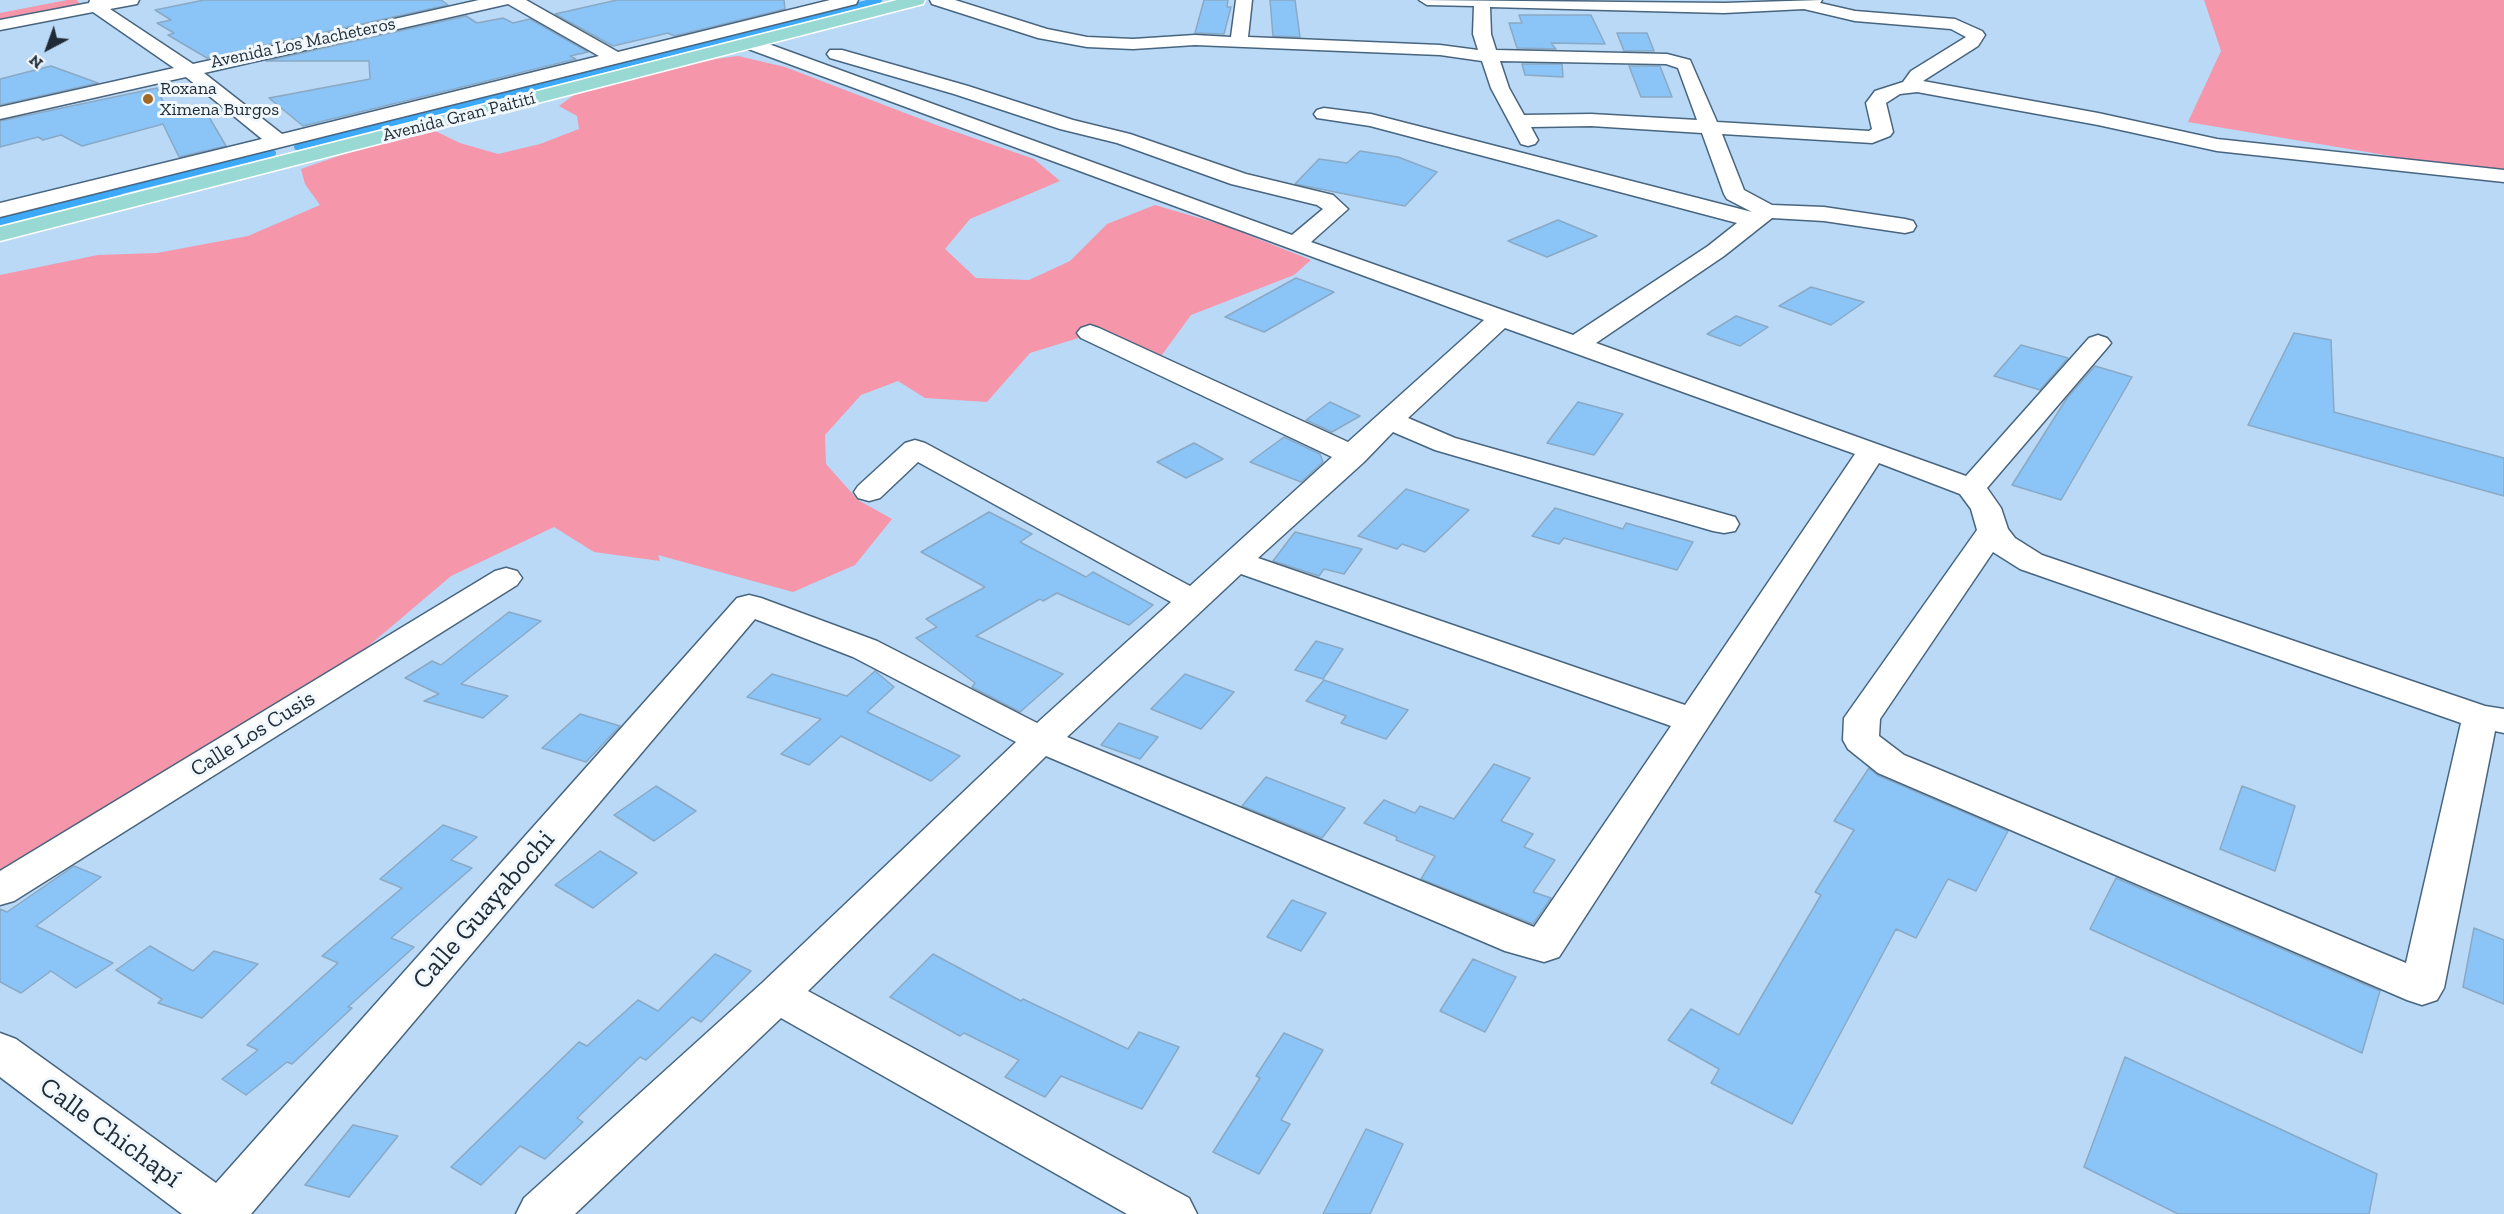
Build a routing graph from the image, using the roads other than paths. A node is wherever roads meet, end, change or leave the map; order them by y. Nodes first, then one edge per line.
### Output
1 (57, 0) edge
2 (131, 0) edge
3 (501, 0) edge
4 (514, 0) edge
5 (850, 0) edge
6 (917, 0) edge
7 (938, 0) edge
8 (1244, 0) edge
9 (1427, 0) edge
10 (1482, 2) junction
11 (1809, 2) edge
12 (97, 3) edge
13 (1579, 3) edge
14 (0, 11) edge
15 (0, 25) edge
16 (780, 36) junction
17 (749, 43) junction
18 (1239, 43) junction
19 (1489, 56) junction
20 (615, 58) junction
21 (188, 69) junction
22 (1917, 86) junction
23 (0, 113) edge
24 (1324, 114) dead end
25 (1518, 120) junction
26 (1711, 127) junction
27 (276, 140) junction
28 (1529, 162) junction
29 (2504, 176) edge
30 (0, 210) edge
31 (1761, 216) junction
32 (1905, 226) dead end
33 (0, 234) edge
34 (1295, 244) junction
35 (1501, 318) junction
36 (1090, 333) dead end
37 (2098, 343) dead end
38 (1577, 344) junction
39 (1391, 421) junction
40 (1872, 451) junction
41 (1354, 456) junction
42 (1971, 489) junction
43 (869, 492) dead end
44 (1724, 524) dead end
45 (1993, 530) junction
46 (1235, 561) junction
47 (506, 578) dead end
48 (1191, 600) junction
49 (2492, 719) edge
50 (1693, 721) junction
51 (1041, 740) junction
52 (0, 890) edge
53 (777, 995) junction
54 (0, 1052) edge
55 (220, 1214) edge
56 (541, 1214) edge
57 (1172, 1214) edge

1 - 14 street
2 - 12 street
3 - 21 street, Avenida Los Macheteros
4 - 20 street
5 - 20 street
6 - 16 main road, Avenida Gran Paitití
7 - 18 street
8 - 18 street
9 - 10 street
10 - 13 street
10 - 19 street
11 - 13 street
11 - 22 street
12 - 15 street
12 - 21 street
16 - 17 main road, Avenida Gran Paitití
16 - 34 street
17 - 33 main road, Avenida Gran Paitití
17 - 34 street
18 - 19 street
19 - 25 street
19 - 26 street
20 - 27 street
21 - 23 street, Avenida Los Macheteros
21 - 27 street
22 - 26 street
22 - 29 street
24 - 28 street
25 - 26 street
25 - 28 street
26 - 31 street
27 - 30 street
28 - 31 street
31 - 32 street
31 - 38 street
34 - 35 street
35 - 38 street
35 - 39 street
36 - 41 street
37 - 42 street
38 - 40 street
39 - 41 street
39 - 44 street
40 - 42 street
40 - 50 street
41 - 46 street
42 - 45 street
43 - 48 street
45 - 49 street
45 - 49 street
46 - 48 street
46 - 50 street
47 - 52 street, Calle Los Cusis
48 - 51 street
50 - 51 street
51 - 53 street
51 - 55 street, Calle Guayabochi
53 - 56 street
53 - 57 street
54 - 55 street, Calle Chichapí

